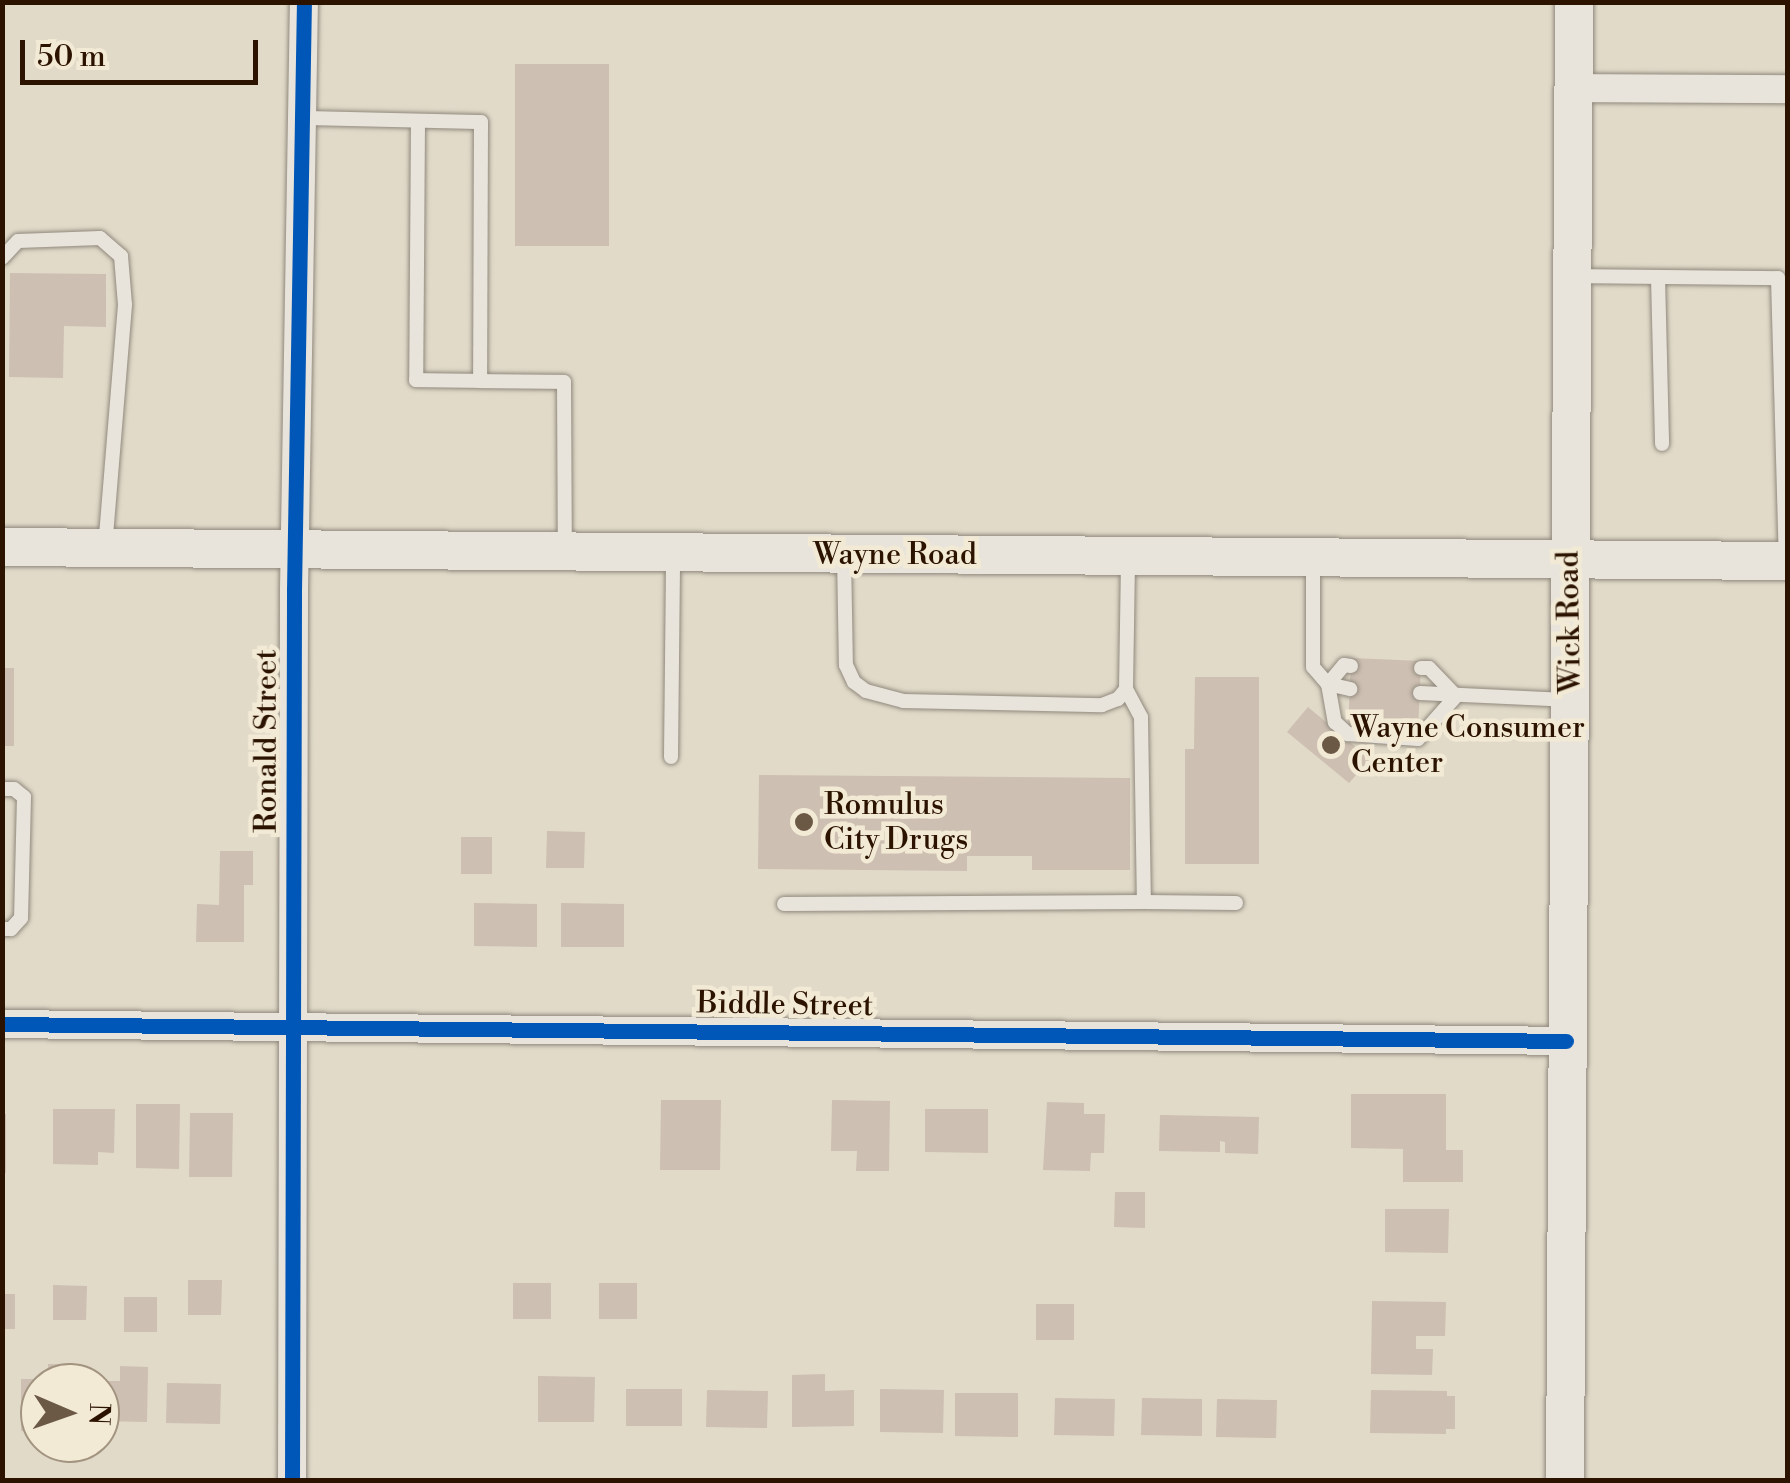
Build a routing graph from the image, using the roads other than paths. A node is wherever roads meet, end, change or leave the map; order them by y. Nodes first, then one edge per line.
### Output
1 (304, 2) edge
2 (1574, 2) edge
3 (1574, 88) junction
4 (1788, 89) edge
5 (303, 118) junction
6 (418, 120) junction
7 (2, 258) edge
8 (1572, 276) junction
9 (1658, 278) junction
10 (480, 381) junction
11 (1662, 444) dead end
12 (2, 547) edge
13 (105, 548) junction
14 (298, 550) junction
15 (565, 552) junction
16 (674, 554) junction
17 (844, 555) junction
18 (1128, 557) junction
19 (1313, 558) junction
20 (1568, 560) junction
21 (1787, 561) edge
22 (1351, 666) dead end
23 (1421, 668) dead end
24 (1328, 684) junction
25 (1126, 689) junction
26 (1350, 689) dead end
27 (1420, 693) dead end
28 (1456, 696) junction
29 (1572, 700) junction
30 (671, 757) dead end
31 (2, 789) edge
32 (1144, 902) junction
33 (1236, 903) dead end
34 (784, 904) dead end
35 (2, 929) edge
36 (2, 1024) edge
37 (296, 1027) junction
38 (1566, 1041) junction
39 (292, 1480) edge
40 (1565, 1480) edge

1 - 5 street, Ronald Street
2 - 3 main road, Wick Road
3 - 4 street
3 - 8 main road, Wick Road
5 - 6 lane
5 - 14 street, Ronald Street
6 - 10 lane
6 - 10 lane
7 - 13 lane
8 - 9 lane
8 - 20 main road, Wick Road
9 - 11 lane
9 - 21 lane
10 - 15 lane
12 - 13 main road, Wayne Road
13 - 14 main road, Wayne Road
14 - 15 main road, Wayne Road
14 - 37 street, Ronald Street
15 - 16 main road, Wayne Road
16 - 17 main road, Wayne Road
16 - 30 lane
17 - 18 main road, Wayne Road
17 - 25 lane
18 - 19 main road, Wayne Road
18 - 25 lane
19 - 20 main road, Wayne Road
19 - 24 lane
20 - 21 main road, Wayne Road
20 - 29 main road, Wick Road
22 - 24 lane
23 - 28 lane
24 - 26 lane
24 - 28 lane
25 - 32 lane
27 - 28 lane
28 - 29 lane
29 - 38 main road, Wick Road
31 - 35 lane
32 - 33 lane
32 - 34 lane
36 - 37 street, Biddle Street
37 - 38 street, Biddle Street
37 - 39 street, Ronald Street
38 - 40 main road, Wick Road

